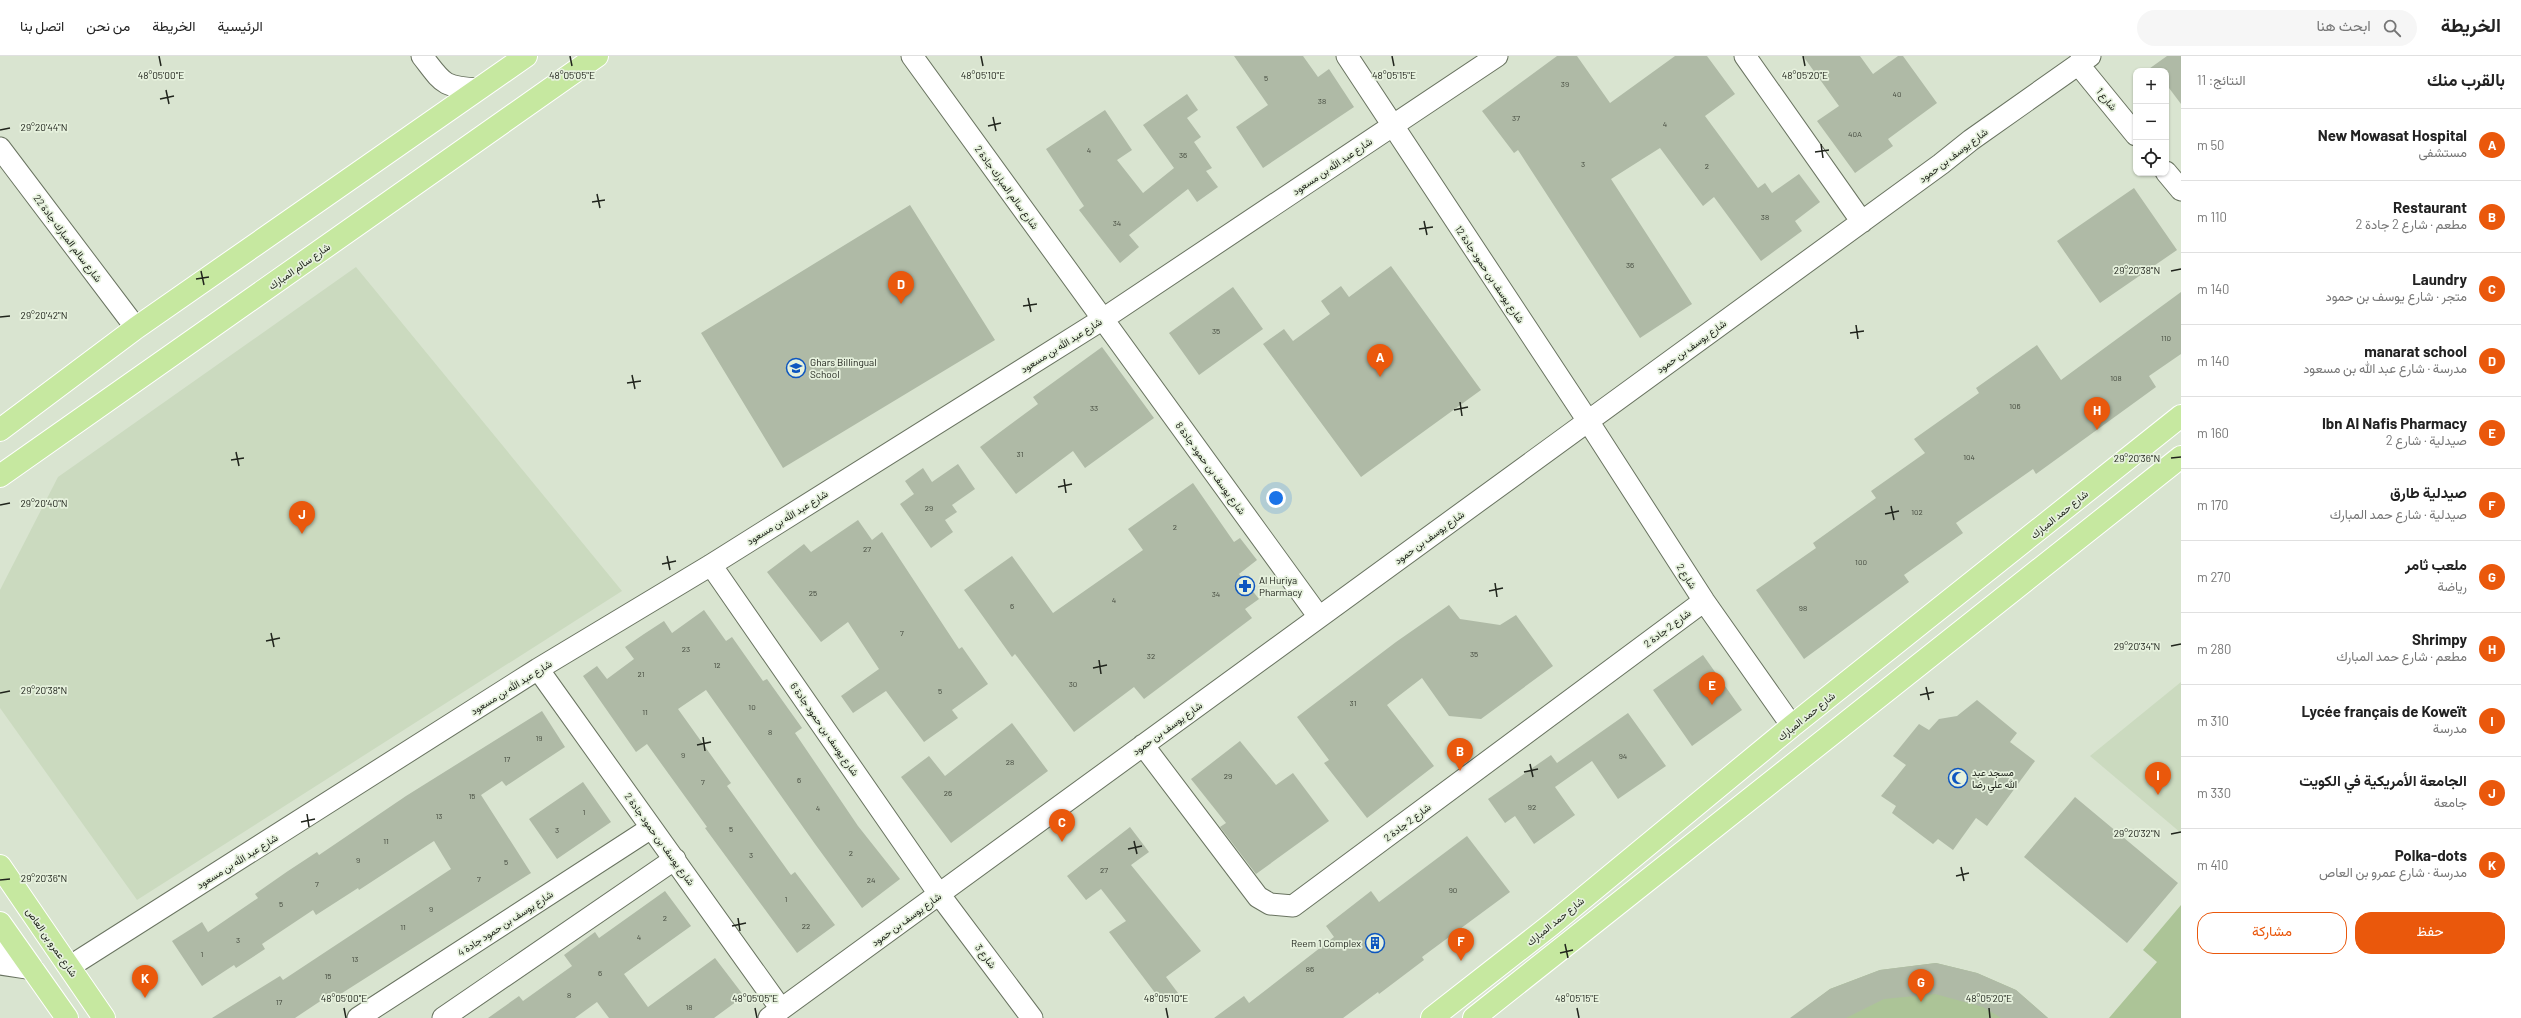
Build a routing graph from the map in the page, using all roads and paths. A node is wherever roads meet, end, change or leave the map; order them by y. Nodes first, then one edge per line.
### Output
1 (422, 56) edge
2 (526, 56) edge
3 (597, 56) edge
4 (912, 56) edge
5 (1347, 56) edge
6 (1497, 56) edge
7 (1745, 56) edge
8 (2084, 60) edge
9 (478, 90) junction
10 (1392, 127) junction
11 (2133, 131) edge
12 (0, 148) edge
13 (2169, 176) edge
14 (2181, 190) edge
15 (1862, 222) junction
16 (1102, 319) junction
17 (136, 328) junction
18 (2181, 416) edge
19 (1588, 421) junction
20 (0, 430) edge
21 (2181, 457) edge
22 (2, 476) edge
23 (711, 565) junction
24 (1704, 602) junction
25 (1319, 617) junction
26 (538, 669) junction
27 (1792, 726) junction
28 (1143, 745) junction
29 (651, 828) junction
30 (676, 859) junction
31 (0, 866) edge
32 (939, 894) junction
33 (0, 923) edge
34 (0, 946) edge
35 (28, 962) junction
36 (0, 964) edge
37 (69, 967) junction
38 (775, 1014) edge
39 (67, 1018) edge
40 (104, 1018) edge
41 (358, 1018) edge
42 (443, 1018) edge
43 (1032, 1018) edge
44 (1432, 1018) edge
45 (1474, 1018) edge

1 - 9 street
2 - 9 main road
3 - 22 main road, شارع سالم المبارك
4 - 16 street, شارع سالم المبارك جادة 2
5 - 10 street, شارع يوسف بن حمود جادة 12
6 - 10 street, شارع عبد الله بن مسعود
7 - 15 street
8 - 11 street, شارع 1
8 - 15 street, شارع يوسف بن حمود
9 - 17 main road
10 - 16 street, شارع عبد الله بن مسعود
10 - 19 street, شارع يوسف بن حمود جادة 12
12 - 17 street, شارع سالم المبارك جادة 22
13 - 14 street
15 - 19 street, شارع يوسف بن حمود
16 - 23 street, شارع عبد الله بن مسعود
16 - 25 street, شارع يوسف بن حمود جادة 8
17 - 20 main road
18 - 27 main road, شارع حمد المبارك
19 - 24 street, شارع 2
19 - 25 street, شارع يوسف بن حمود
21 - 45 main road
23 - 26 street, شارع عبد الله بن مسعود
23 - 32 street, شارع يوسف بن حمود جادة 6
24 - 27 street, شارع 2
24 - 28 street, شارع 2 جادة 2
25 - 28 street, شارع يوسف بن حمود
26 - 29 street, شارع يوسف بن حمود جادة 2
26 - 37 street, شارع عبد الله بن مسعود
27 - 44 main road, شارع حمد المبارك
28 - 32 street, شارع يوسف بن حمود
29 - 30 street, شارع يوسف بن حمود جادة 2
29 - 41 street, شارع يوسف بن حمود جادة 4
30 - 38 street, شارع يوسف بن حمود جادة 2
30 - 42 street
31 - 37 main road, شارع عمرو بن العاص
32 - 38 street, شارع يوسف بن حمود
32 - 43 street, شارع 3
33 - 35 main road
34 - 35 street
35 - 36 street
35 - 39 main road
37 - 40 main road, شارع عمرو بن العاص

